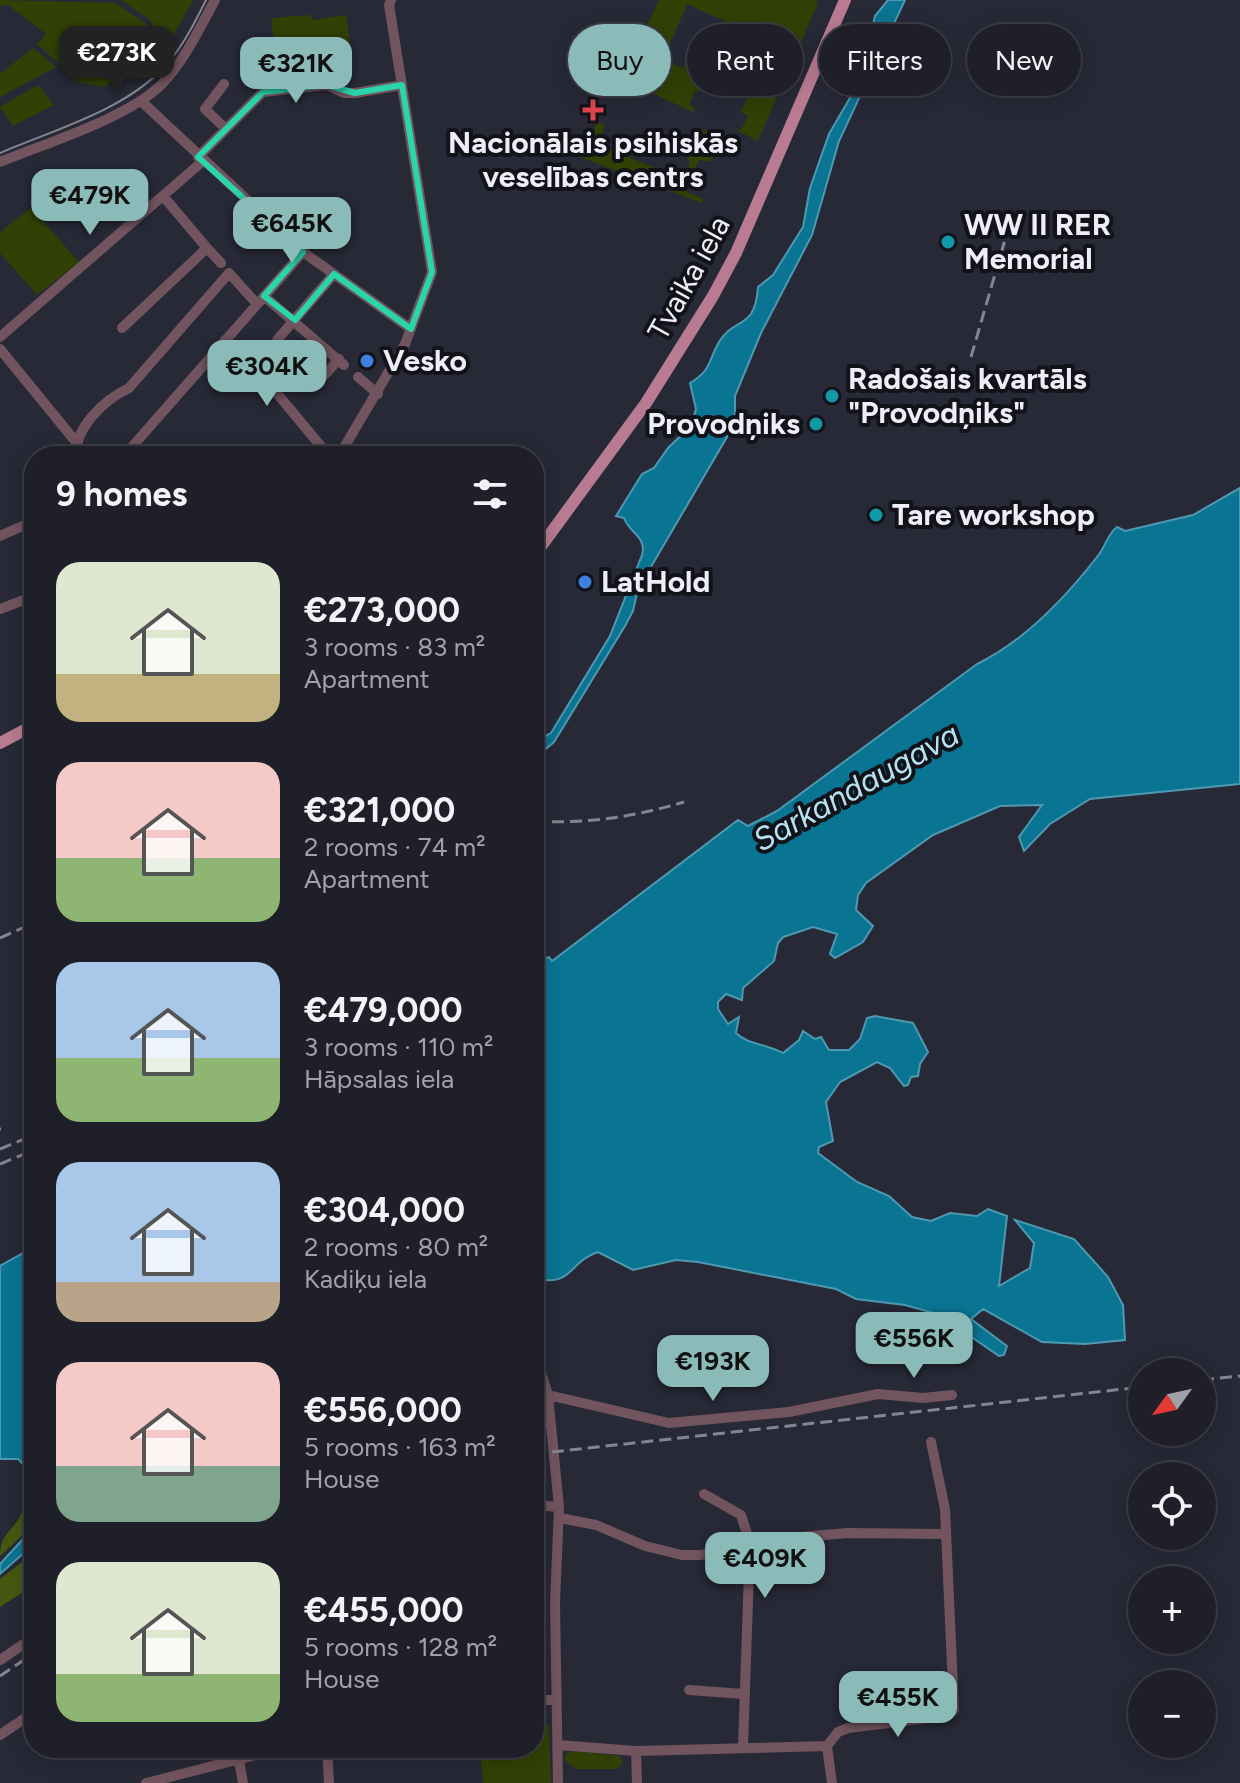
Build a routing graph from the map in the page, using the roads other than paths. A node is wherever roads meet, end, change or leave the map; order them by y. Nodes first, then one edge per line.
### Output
1 (215, 0) edge
2 (391, 0) edge
3 (845, 0) edge
4 (224, 84) dead end
5 (402, 85) junction
6 (141, 101) junction
7 (226, 129) junction
8 (200, 159) junction
9 (0, 162) edge
10 (163, 196) junction
11 (207, 248) junction
12 (303, 252) junction
13 (221, 263) dead end
14 (334, 274) junction
15 (261, 300) junction
16 (295, 320) junction
17 (122, 328) dead end
18 (411, 329) junction
19 (0, 337) edge
20 (225, 340) junction
21 (0, 349) edge
22 (358, 377) dead end
23 (378, 394) junction
24 (76, 442) junction
25 (76, 446) edge
26 (133, 446) edge
27 (321, 446) edge
28 (345, 446) edge
29 (24, 525) edge
30 (0, 536) edge
31 (544, 542) edge
32 (24, 600) edge
33 (0, 609) edge
34 (24, 730) edge
35 (0, 743) edge
36 (544, 1382) edge
37 (548, 1395) junction
38 (952, 1395) dead end
39 (544, 1398) edge
40 (931, 1442) dead end
41 (704, 1494) dead end
42 (544, 1508) edge
43 (560, 1512) junction
44 (945, 1534) junction
45 (750, 1543) junction
46 (24, 1644) edge
47 (0, 1660) edge
48 (689, 1690) dead end
49 (744, 1694) junction
50 (544, 1700) edge
51 (557, 1700) junction
52 (24, 1719) edge
53 (0, 1735) edge
54 (558, 1745) junction
55 (827, 1746) junction
56 (743, 1747) junction
57 (636, 1751) junction
58 (224, 1758) edge
59 (240, 1758) edge
60 (328, 1758) edge
61 (146, 1783) edge
62 (243, 1783) edge
63 (329, 1783) edge
64 (558, 1783) edge
65 (637, 1783) edge
66 (832, 1783) edge

1 - 6 street
2 - 5 street
3 - 31 main road, Tvaika iela
4 - 7 street
5 - 7 street
5 - 18 street
6 - 8 street
6 - 9 street
7 - 8 street
8 - 10 street
8 - 12 street
10 - 11 street
10 - 19 street
11 - 13 street
11 - 17 street
12 - 14 street
12 - 15 street
14 - 16 street
14 - 18 street
15 - 16 street
15 - 20 street
15 - 24 street
16 - 16 street
18 - 23 street
20 - 26 street
20 - 27 street
21 - 24 street
22 - 23 street
23 - 28 street
24 - 25 street
29 - 30 street
32 - 33 street
34 - 35 main road
36 - 37 street
37 - 38 street
37 - 39 street
37 - 43 street
40 - 44 street
41 - 45 street
42 - 43 street
43 - 45 street
43 - 51 street
44 - 45 street
44 - 55 street
45 - 49 street
46 - 47 street
48 - 49 street
49 - 56 street
50 - 51 street
51 - 54 street
52 - 53 street
54 - 57 street
54 - 64 street
55 - 56 street
55 - 66 street
56 - 57 street
57 - 65 street
58 - 61 street
59 - 62 street
60 - 63 street

